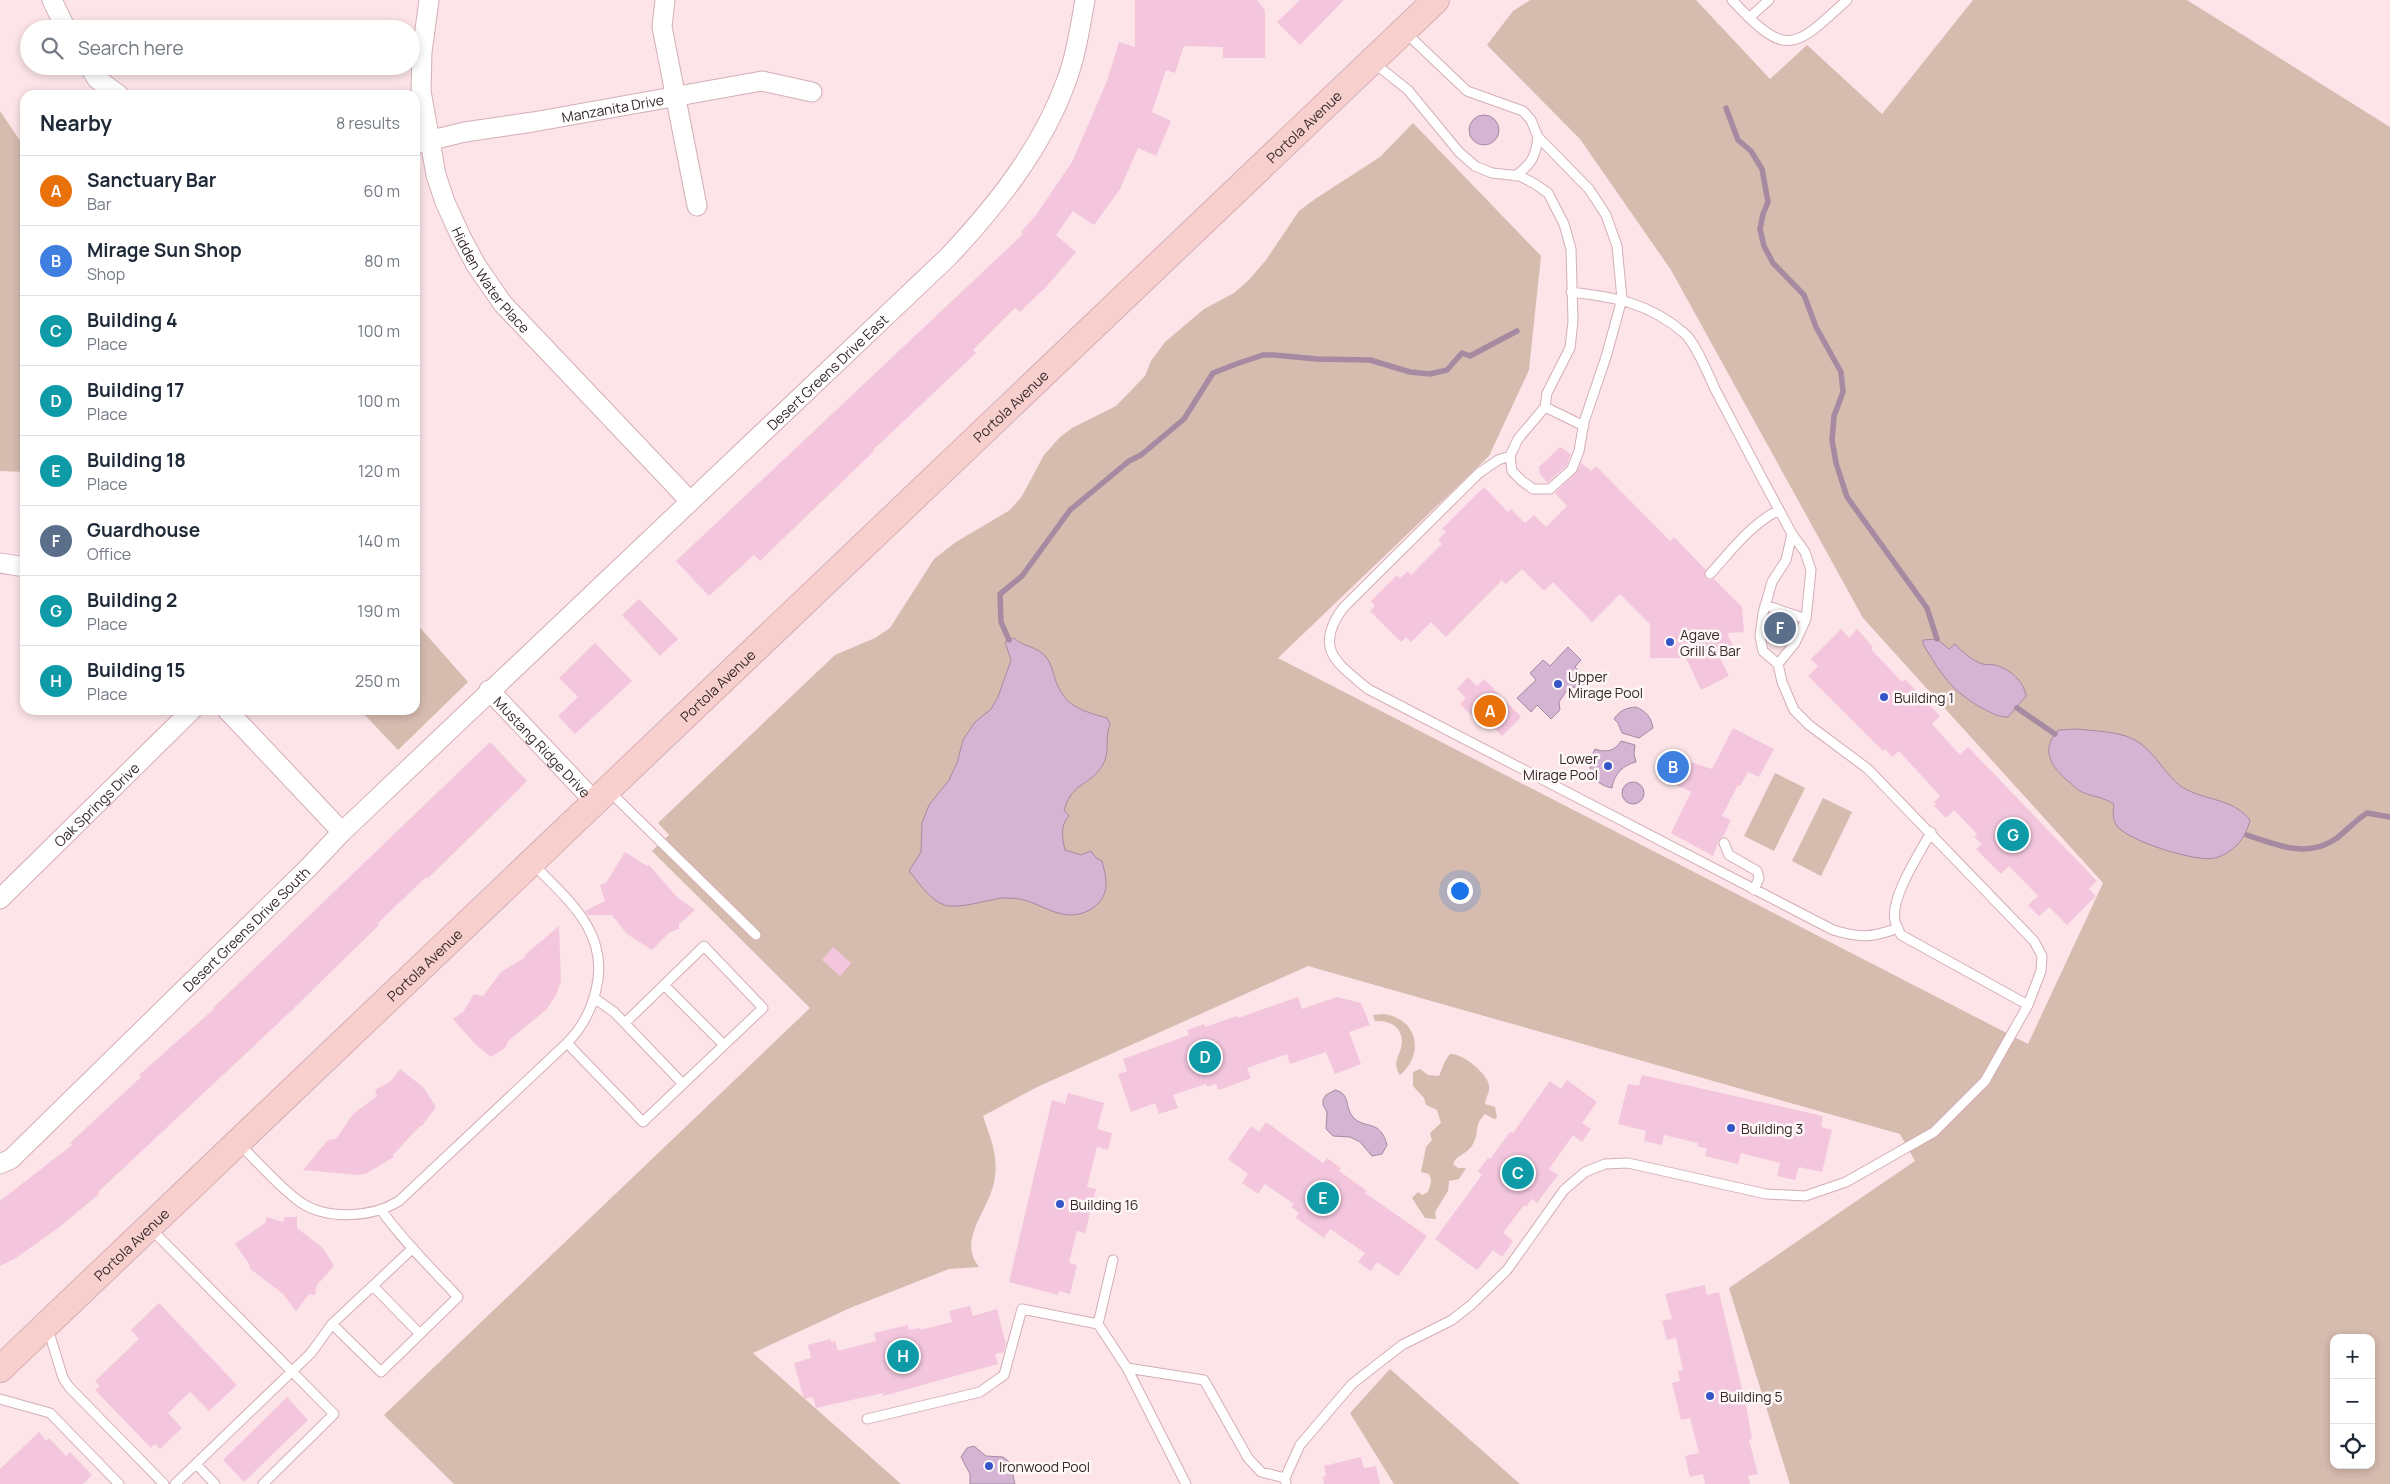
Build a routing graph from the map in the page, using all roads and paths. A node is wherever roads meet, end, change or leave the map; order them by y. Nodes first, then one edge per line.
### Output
1 (52, 0) edge
2 (429, 0) edge
3 (665, 0) edge
4 (1085, 0) edge
5 (1436, 0) edge
6 (1732, 0) edge
7 (1769, 0) edge
8 (1847, 0) edge
9 (1749, 18) junction
10 (62, 20) edge
11 (1404, 31) junction
12 (1372, 61) junction
13 (95, 75) edge
14 (112, 90) edge
15 (812, 92) dead end
16 (676, 95) junction
17 (1538, 137) junction
18 (423, 142) edge
19 (1515, 176) junction
20 (698, 206) dead end
21 (1572, 292) junction
22 (1622, 299) junction
23 (1545, 407) junction
24 (1584, 426) junction
25 (1510, 456) junction
26 (689, 500) junction
27 (1780, 510) junction
28 (1792, 534) junction
29 (0, 563) edge
30 (20, 566) edge
31 (1710, 574) dead end
32 (1765, 605) junction
33 (1806, 619) junction
34 (1778, 664) junction
35 (489, 690) junction
36 (187, 715) edge
37 (233, 715) edge
38 (601, 796) junction
39 (342, 832) junction
40 (1931, 832) junction
41 (1724, 843) dead end
42 (532, 862) junction
43 (1754, 890) junction
44 (0, 899) edge
45 (1898, 928) junction
46 (756, 934) dead end
47 (664, 985) junction
48 (594, 998) junction
49 (2028, 1005) junction
50 (625, 1023) junction
51 (567, 1043) junction
52 (724, 1045) junction
53 (683, 1084) junction
54 (239, 1143) junction
55 (0, 1164) edge
56 (381, 1210) junction
57 (149, 1228) junction
58 (412, 1248) junction
59 (1113, 1260) dead end
60 (373, 1286) junction
61 (332, 1324) junction
62 (1098, 1324) junction
63 (46, 1325) junction
64 (420, 1334) junction
65 (1126, 1368) junction
66 (0, 1370) edge
67 (292, 1371) junction
68 (0, 1399) edge
69 (867, 1419) dead end
70 (196, 1464) junction
71 (1286, 1481) edge
72 (119, 1484) edge
73 (164, 1484) edge
74 (175, 1484) edge
75 (215, 1484) edge
76 (263, 1484) edge
77 (1186, 1484) edge

1 - 10 street
2 - 18 street, Hidden Water Place
3 - 16 street
4 - 26 street, Desert Greens Drive East
5 - 11 main road, Portola Avenue
6 - 9 lane
7 - 9 lane
8 - 9 lane
11 - 12 main road, Portola Avenue
11 - 17 lane
12 - 19 lane
12 - 38 main road, Portola Avenue
13 - 14 street
15 - 16 street, Manzanita Drive
16 - 18 street, Manzanita Drive
16 - 20 street
17 - 19 lane
17 - 22 lane
18 - 26 street, Hidden Water Place
19 - 21 lane
21 - 22 lane
21 - 23 lane
22 - 24 lane
22 - 27 lane
23 - 24 lane
23 - 25 lane
24 - 25 lane
25 - 43 lane
26 - 35 street, Desert Greens Drive East
27 - 28 lane
27 - 31 lane
28 - 32 lane
28 - 33 lane
29 - 30 street
32 - 33 lane
32 - 34 lane
33 - 34 lane
34 - 40 lane
35 - 38 street, Mustang Ridge Drive
35 - 39 street, Desert Greens Drive South
36 - 44 street, Oak Springs Drive
37 - 39 street
38 - 42 main road, Portola Avenue
38 - 46 lane
39 - 55 street, Desert Greens Drive South
40 - 45 lane
40 - 49 lane
41 - 43 lane
42 - 48 lane
42 - 54 main road, Portola Avenue
43 - 45 lane
45 - 49 lane
47 - 50 lane
47 - 52 lane
47 - 52 lane
48 - 50 lane
48 - 51 lane
49 - 71 lane
50 - 53 lane
51 - 53 lane
51 - 56 lane
52 - 53 lane
54 - 56 lane
54 - 57 main road, Portola Avenue
56 - 58 lane
57 - 63 main road, Portola Avenue
57 - 67 lane
58 - 60 lane
58 - 64 lane
59 - 62 lane
60 - 61 lane
60 - 64 lane
61 - 64 lane
61 - 67 lane
62 - 65 lane
62 - 69 lane
63 - 66 main road, Portola Avenue
63 - 73 lane
65 - 71 lane
65 - 77 lane
67 - 70 lane
67 - 76 lane
68 - 72 lane
70 - 74 lane
70 - 75 lane

